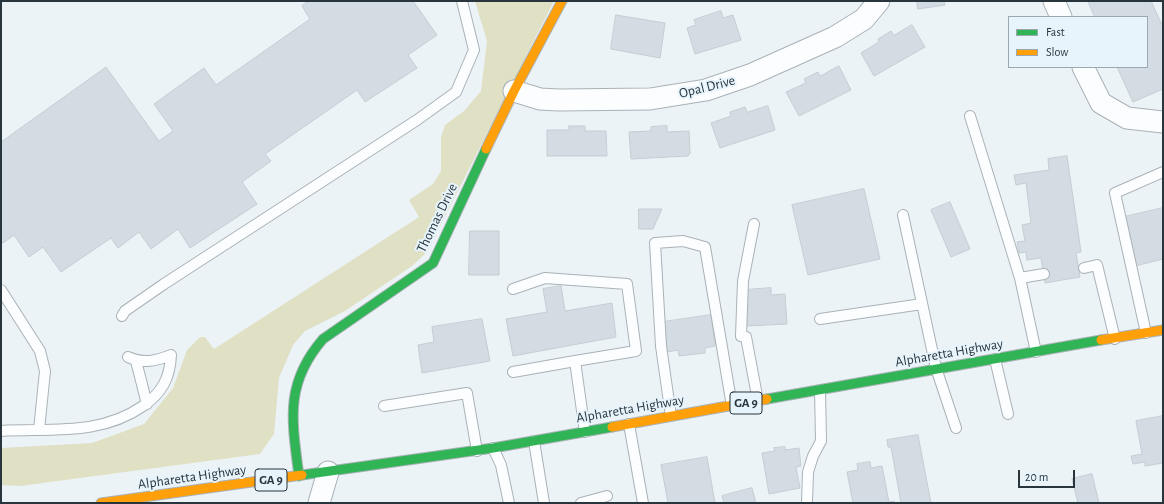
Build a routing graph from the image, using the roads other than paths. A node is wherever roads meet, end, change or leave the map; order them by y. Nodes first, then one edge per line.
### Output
1 (462, 1) edge
2 (562, 1) edge
3 (879, 1) edge
4 (1054, 1) edge
5 (1061, 16) edge
6 (1084, 68) edge
7 (514, 91) junction
8 (970, 116) dead end
9 (1163, 122) edge
10 (1163, 172) edge
11 (902, 215) dead end
12 (754, 224) dead end
13 (1084, 268) dead end
14 (1044, 274) dead end
15 (1020, 278) junction
16 (513, 289) dead end
17 (1, 290) edge
18 (922, 304) junction
19 (122, 316) dead end
20 (820, 320) dead end
21 (1163, 330) edge
22 (1146, 333) junction
23 (1115, 339) junction
24 (1036, 352) junction
25 (995, 359) junction
26 (574, 361) junction
27 (936, 368) junction
28 (512, 372) dead end
29 (820, 390) junction
30 (758, 401) junction
31 (147, 404) junction
32 (384, 406) dead end
33 (732, 406) junction
34 (1008, 414) dead end
35 (671, 416) junction
36 (629, 424) junction
37 (956, 428) dead end
38 (39, 430) junction
39 (1, 431) edge
40 (584, 432) junction
41 (534, 441) junction
42 (492, 448) junction
43 (477, 451) junction
44 (328, 472) junction
45 (299, 476) junction
46 (607, 496) dead end
47 (100, 503) edge
48 (319, 503) edge
49 (509, 503) edge
50 (544, 503) edge
51 (581, 503) edge
52 (643, 503) edge
53 (807, 503) edge

1 - 19 lane
2 - 7 main road, Thomas Drive
3 - 7 street, Opal Drive
4 - 5 street
6 - 9 street
7 - 45 main road, Thomas Drive
8 - 15 lane
10 - 22 lane
11 - 18 lane
12 - 30 lane
13 - 23 lane
14 - 15 lane
15 - 24 lane
16 - 26 lane
17 - 38 lane
18 - 20 lane
18 - 27 lane
21 - 22 main road, Alpharetta Highway / GA 9
22 - 23 main road, Alpharetta Highway / GA 9
23 - 24 main road, Alpharetta Highway / GA 9
24 - 25 main road, Alpharetta Highway / GA 9
25 - 27 main road, Alpharetta Highway / GA 9
25 - 34 lane
26 - 28 lane
26 - 40 lane
27 - 29 main road, Alpharetta Highway / GA 9
27 - 37 lane
29 - 30 main road, Alpharetta Highway / GA 9
29 - 53 lane
30 - 33 main road, Alpharetta Highway / GA 9
31 - 31 lane
31 - 38 lane
32 - 43 lane
33 - 35 main road, Alpharetta Highway / GA 9
33 - 35 lane
35 - 36 main road, Alpharetta Highway / GA 9
36 - 40 main road, Alpharetta Highway / GA 9
36 - 52 lane
38 - 39 lane
40 - 41 main road, Alpharetta Highway / GA 9
41 - 42 main road, Alpharetta Highway / GA 9
41 - 50 lane
42 - 43 main road, Alpharetta Highway / GA 9
42 - 49 lane
43 - 44 main road, Alpharetta Highway / GA 9
44 - 45 main road, Alpharetta Highway / GA 9
44 - 48 street
45 - 47 main road, Alpharetta Highway / GA 9
46 - 51 lane

